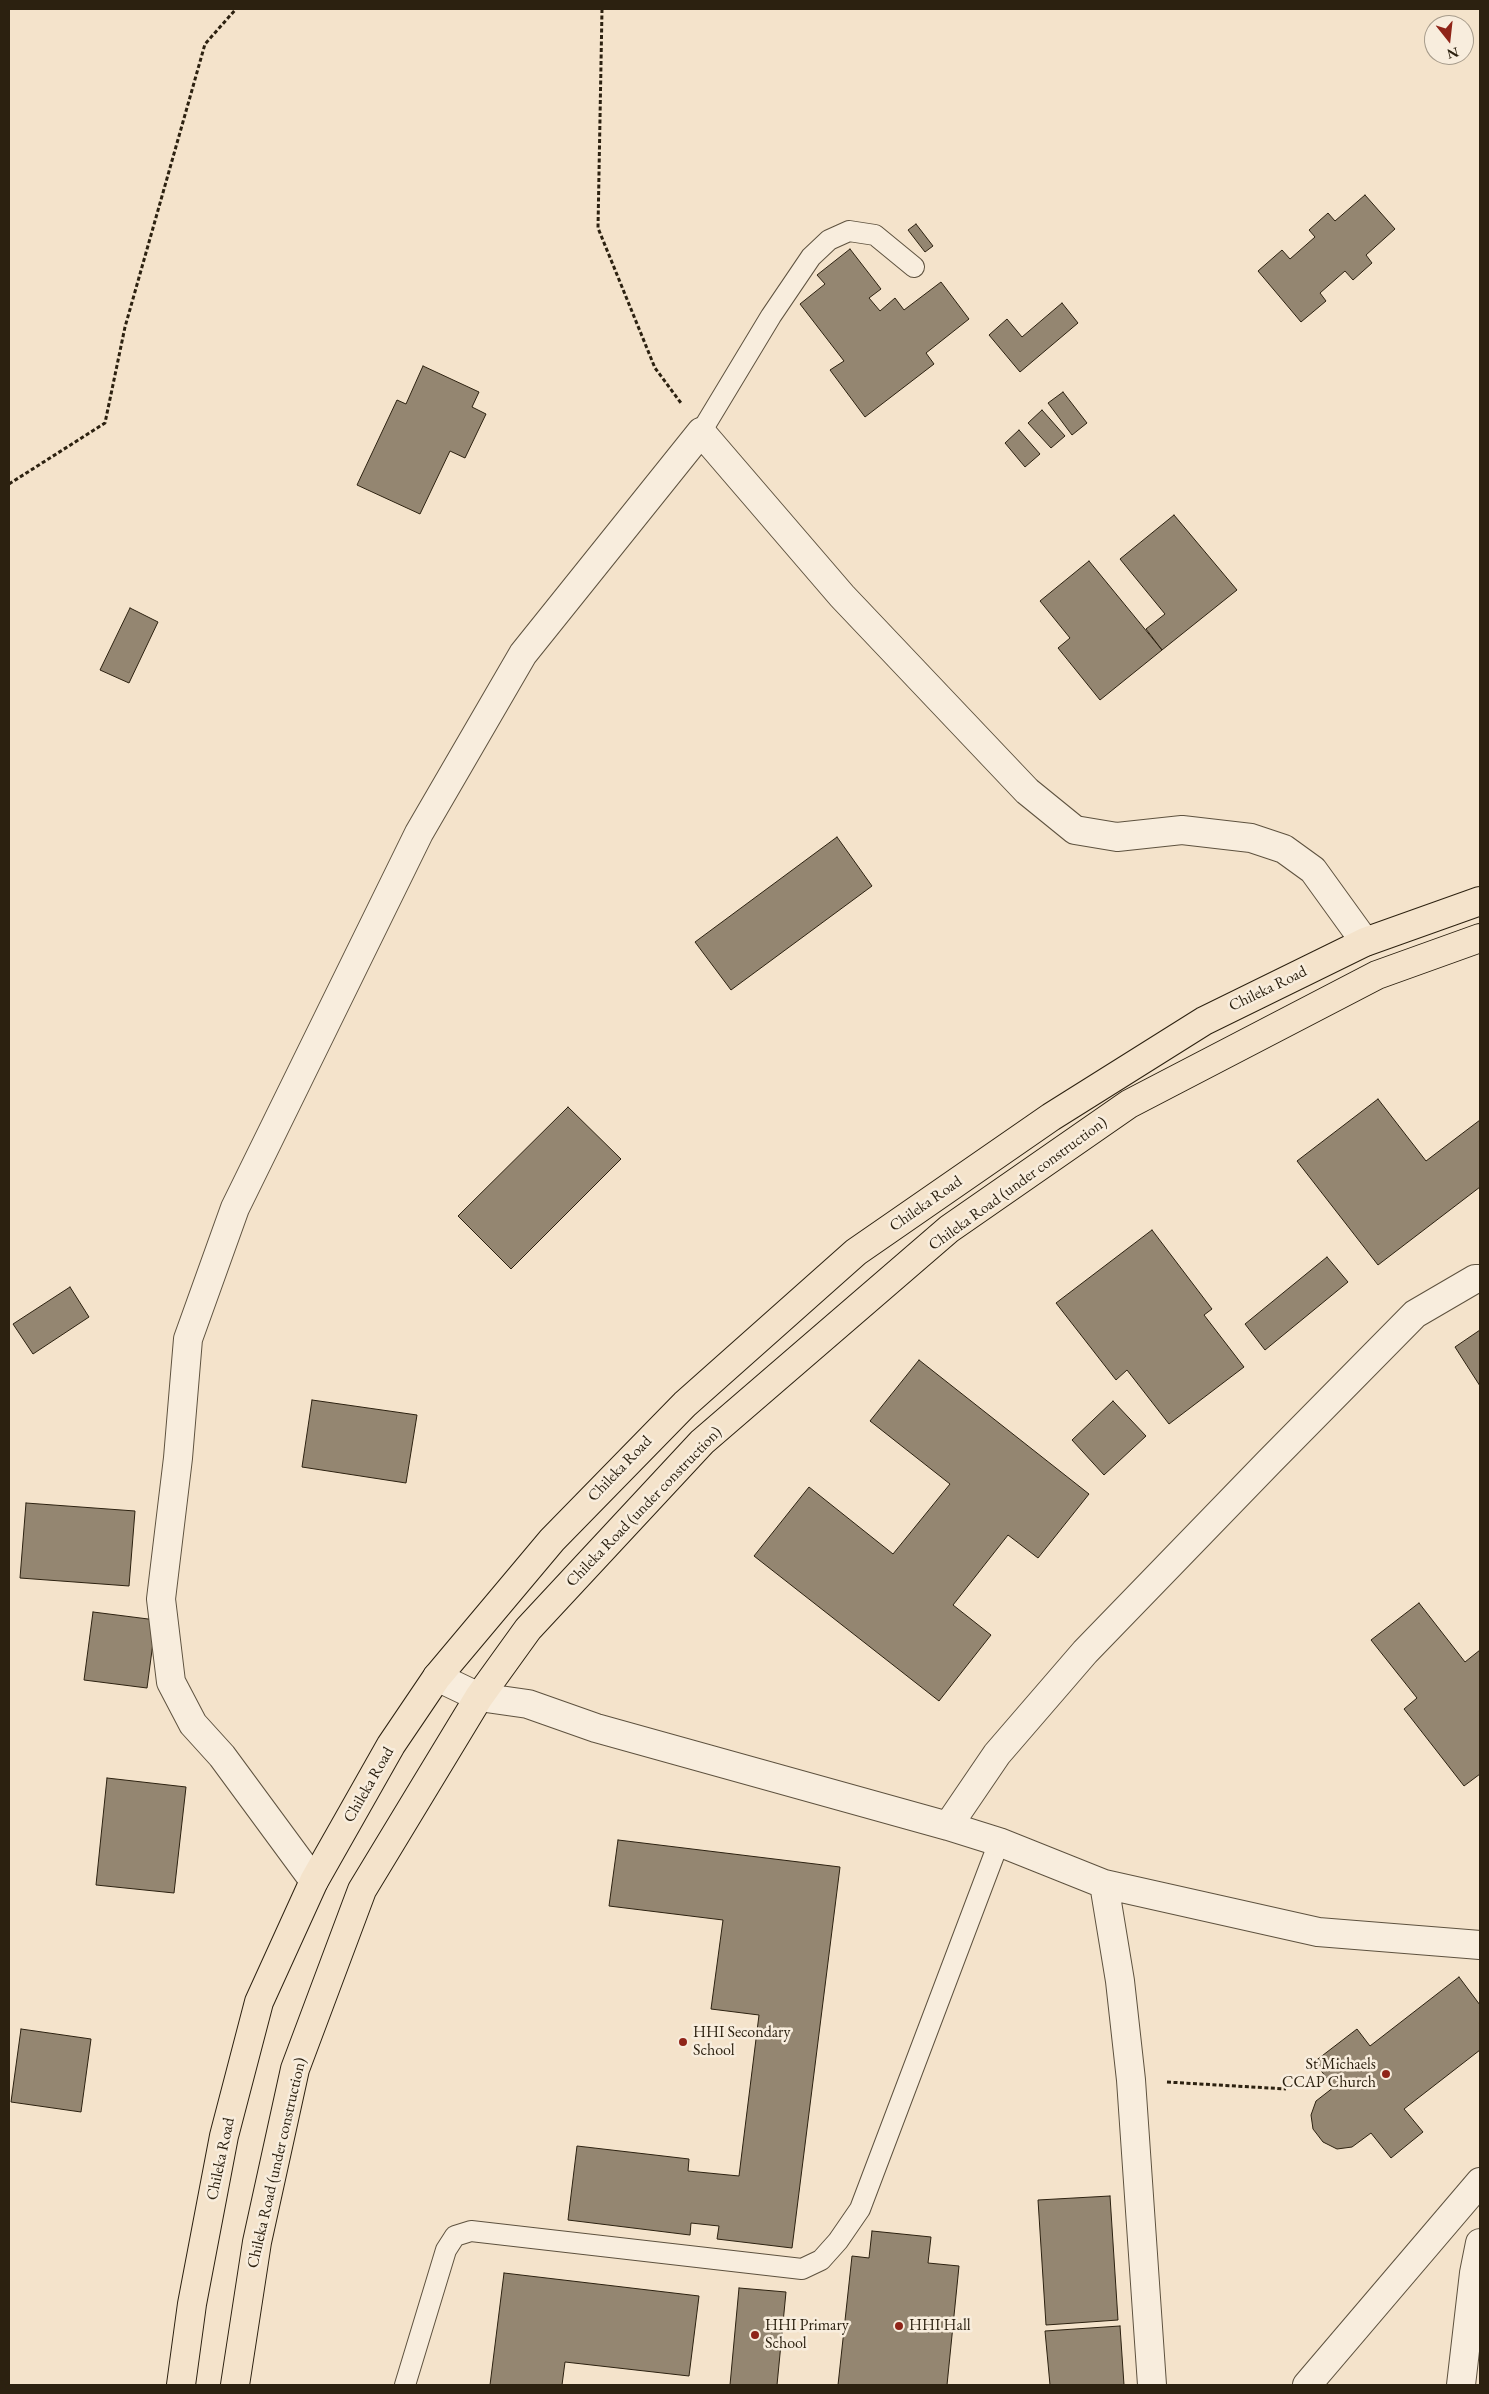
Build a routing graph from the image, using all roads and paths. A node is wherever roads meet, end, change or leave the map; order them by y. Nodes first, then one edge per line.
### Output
1 (236, 9) edge
2 (602, 9) edge
3 (914, 267) dead end
4 (701, 432) junction
5 (9, 484) edge
6 (1480, 901) edge
7 (1480, 938) edge
8 (1365, 942) junction
9 (1480, 1279) edge
10 (437, 1677) junction
11 (479, 1697) junction
12 (948, 1826) junction
13 (999, 1842) junction
14 (314, 1881) junction
15 (1104, 1884) junction
16 (1480, 1945) edge
17 (1131, 2080) junction
18 (1286, 2089) dead end
19 (1480, 2182) edge
20 (1480, 2243) edge
21 (181, 2385) edge
22 (235, 2385) edge
23 (405, 2385) edge
24 (1152, 2385) edge
25 (1307, 2385) edge
26 (1461, 2385) edge

1 - 5 path
2 - 4 path
3 - 4 lane
4 - 8 street
4 - 14 street
6 - 8 highway, Chileka Road
7 - 11 highway, Chileka Road (under construction)
8 - 10 highway, Chileka Road
9 - 12 street
10 - 11 street
10 - 14 highway, Chileka Road
11 - 12 street
11 - 22 highway, Chileka Road (under construction)
12 - 13 street
13 - 15 street
13 - 23 lane
14 - 21 highway, Chileka Road
15 - 16 street
15 - 17 street
17 - 18 path
17 - 24 street
19 - 25 street
20 - 26 street

